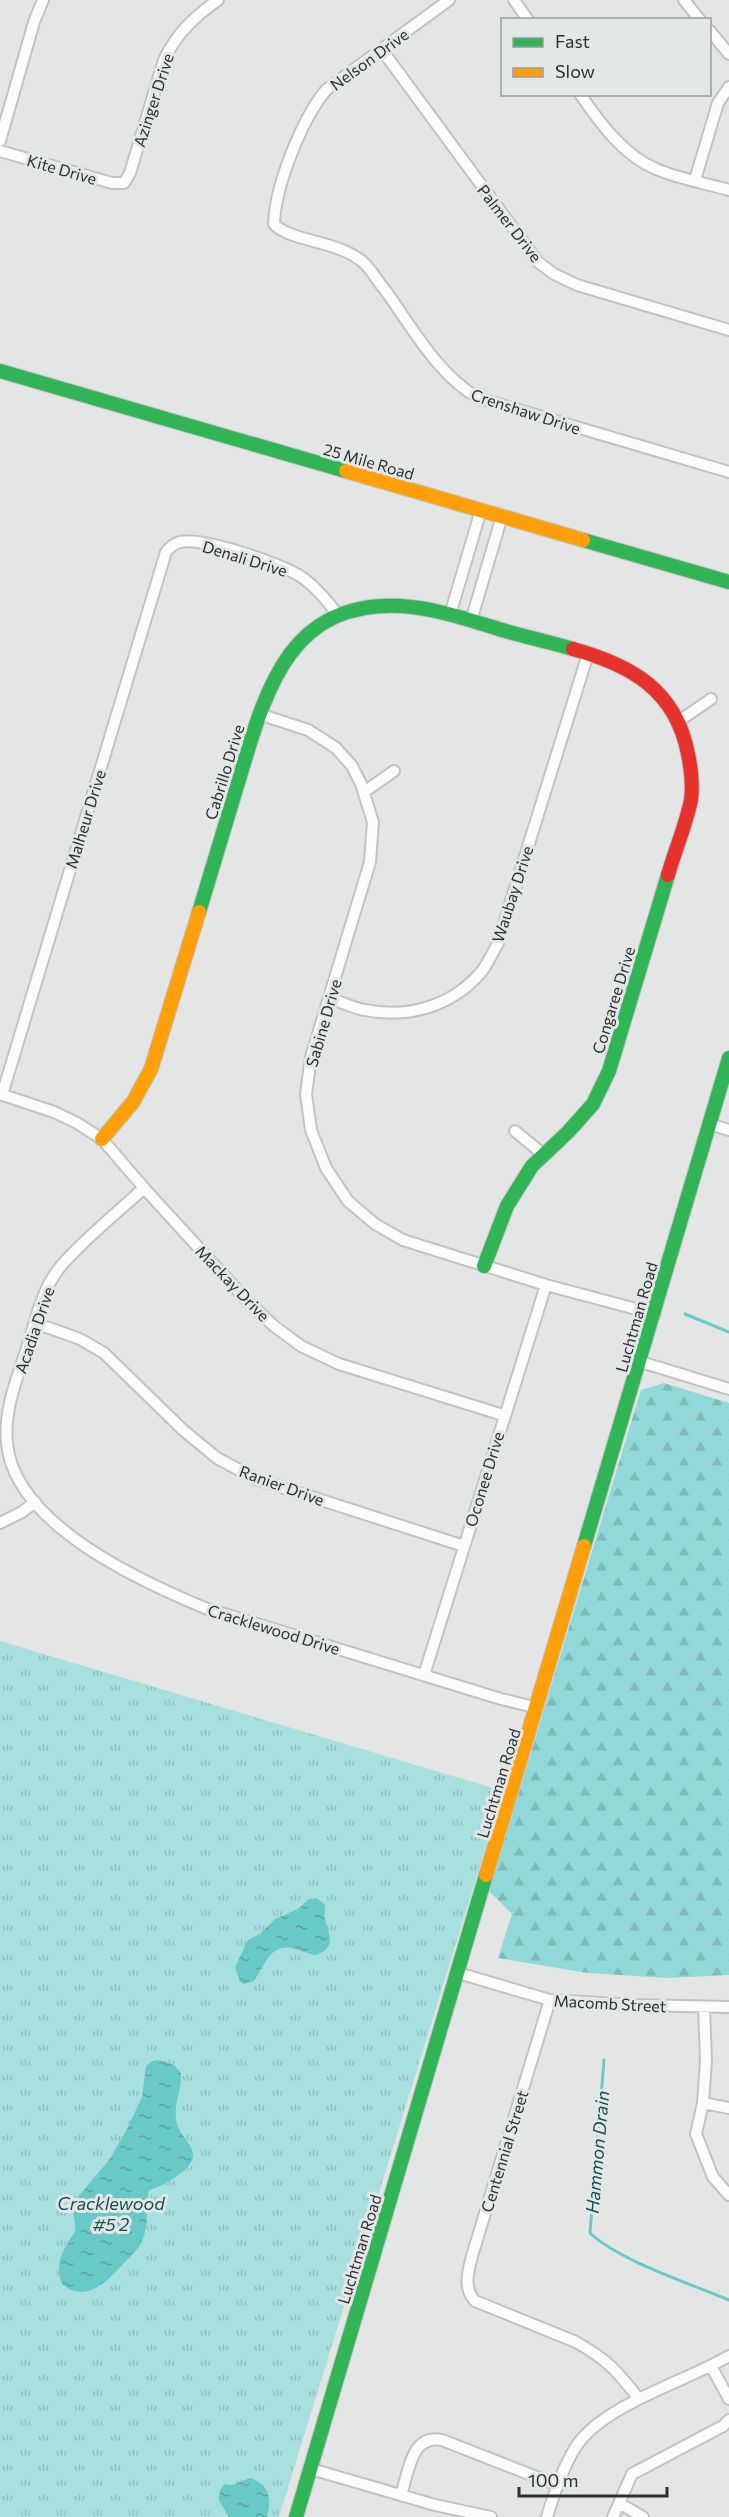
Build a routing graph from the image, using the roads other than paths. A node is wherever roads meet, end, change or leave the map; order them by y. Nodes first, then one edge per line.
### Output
1 (43, 0) edge
2 (218, 0) edge
3 (449, 0) edge
4 (514, 0) edge
5 (684, 0) edge
6 (527, 18) edge
7 (698, 18) edge
8 (711, 32) edge
9 (382, 50) junction
10 (729, 54) edge
11 (729, 87) edge
12 (581, 96) edge
13 (0, 141) edge
14 (0, 151) edge
15 (695, 180) junction
16 (124, 183) joint
17 (729, 190) edge
18 (279, 230) joint
19 (729, 330) edge
20 (0, 371) edge
21 (729, 472) edge
22 (481, 510) junction
23 (502, 516) junction
24 (171, 545) joint
25 (729, 582) edge
26 (338, 615) junction
27 (450, 615) junction
28 (471, 621) junction
29 (588, 654) junction
30 (711, 699) dead end
31 (259, 714) junction
32 (676, 717) junction
33 (394, 771) dead end
34 (364, 792) junction
35 (330, 998) junction
36 (729, 1058) edge
37 (1, 1095) edge
38 (709, 1124) junction
39 (729, 1130) edge
40 (515, 1131) dead end
41 (102, 1139) junction
42 (543, 1155) junction
43 (144, 1188) junction
44 (484, 1266) junction
45 (546, 1285) junction
46 (655, 1314) junction
47 (35, 1323) junction
48 (640, 1362) junction
49 (729, 1389) edge
50 (503, 1415) junction
51 (34, 1502) junction
52 (0, 1523) edge
53 (464, 1546) junction
54 (424, 1675) junction
55 (538, 1708) junction
56 (458, 1973) junction
57 (550, 2000) junction
58 (704, 2007) junction
59 (729, 2007) edge
60 (703, 2103) junction
61 (729, 2108) edge
62 (729, 2195) edge
63 (729, 2356) edge
64 (711, 2366) junction
65 (639, 2399) junction
66 (729, 2399) edge
67 (729, 2420) edge
68 (310, 2469) junction
69 (557, 2485) junction
70 (401, 2495) junction
71 (619, 2503) junction
72 (296, 2517) edge
73 (491, 2517) edge
74 (547, 2517) edge
75 (613, 2517) edge
76 (644, 2517) edge

1 - 13 street
2 - 16 street, Azinger Drive
3 - 9 street, Nelson Drive
4 - 6 street
5 - 7 street
8 - 10 street
9 - 18 street, Nelson Drive
9 - 19 street, Palmer Drive
11 - 15 street
12 - 15 street
14 - 16 street, Kite Drive
15 - 17 street
18 - 21 street, Crenshaw Drive
20 - 22 street, 25 Mile Road
22 - 23 street, 25 Mile Road
22 - 27 street
23 - 25 street, 25 Mile Road
23 - 28 street
24 - 26 street, Denali Drive
24 - 37 street, Malheur Drive
26 - 27 street, Cabrillo Drive
26 - 31 street, Cabrillo Drive
27 - 28 street, Cabrillo Drive
28 - 29 street, Cabrillo Drive
29 - 32 street, Cabrillo Drive
29 - 35 street, Waubay Drive
30 - 32 street
31 - 34 street, Sabine Drive
31 - 41 street, Cabrillo Drive
32 - 42 street, Congaree Drive
33 - 34 street
34 - 35 street, Sabine Drive
35 - 44 street, Sabine Drive
36 - 38 street, Luchtman Road
37 - 41 street, Mackay Drive
38 - 39 street
38 - 46 street, Luchtman Road
40 - 42 street
41 - 43 street, Mackay Drive
42 - 44 street, Congaree Drive
43 - 47 street, Acadia Drive
43 - 50 street, Mackay Drive
44 - 45 street, Sabine Drive
45 - 46 street, Sabine Drive
45 - 50 street, Oconee Drive
46 - 48 street, Luchtman Road
47 - 51 street, Acadia Drive
47 - 53 street, Ranier Drive
48 - 49 street
48 - 55 street, Luchtman Road
50 - 53 street, Oconee Drive
51 - 52 street
51 - 54 street, Cracklewood Drive
53 - 54 street, Oconee Drive
54 - 55 street, Cracklewood Drive
55 - 56 street, Luchtman Road
56 - 57 street, Macomb Street
56 - 68 street, Luchtman Road
57 - 58 street, Macomb Street
57 - 65 street, Centennial Street
58 - 59 street, Macomb Street
58 - 60 street
60 - 61 street
60 - 62 street
63 - 64 street
64 - 65 street
64 - 66 street
65 - 69 street
67 - 71 street
68 - 70 street
68 - 72 street, Luchtman Road
69 - 70 street
69 - 74 street
70 - 73 street
71 - 75 street
71 - 76 street

